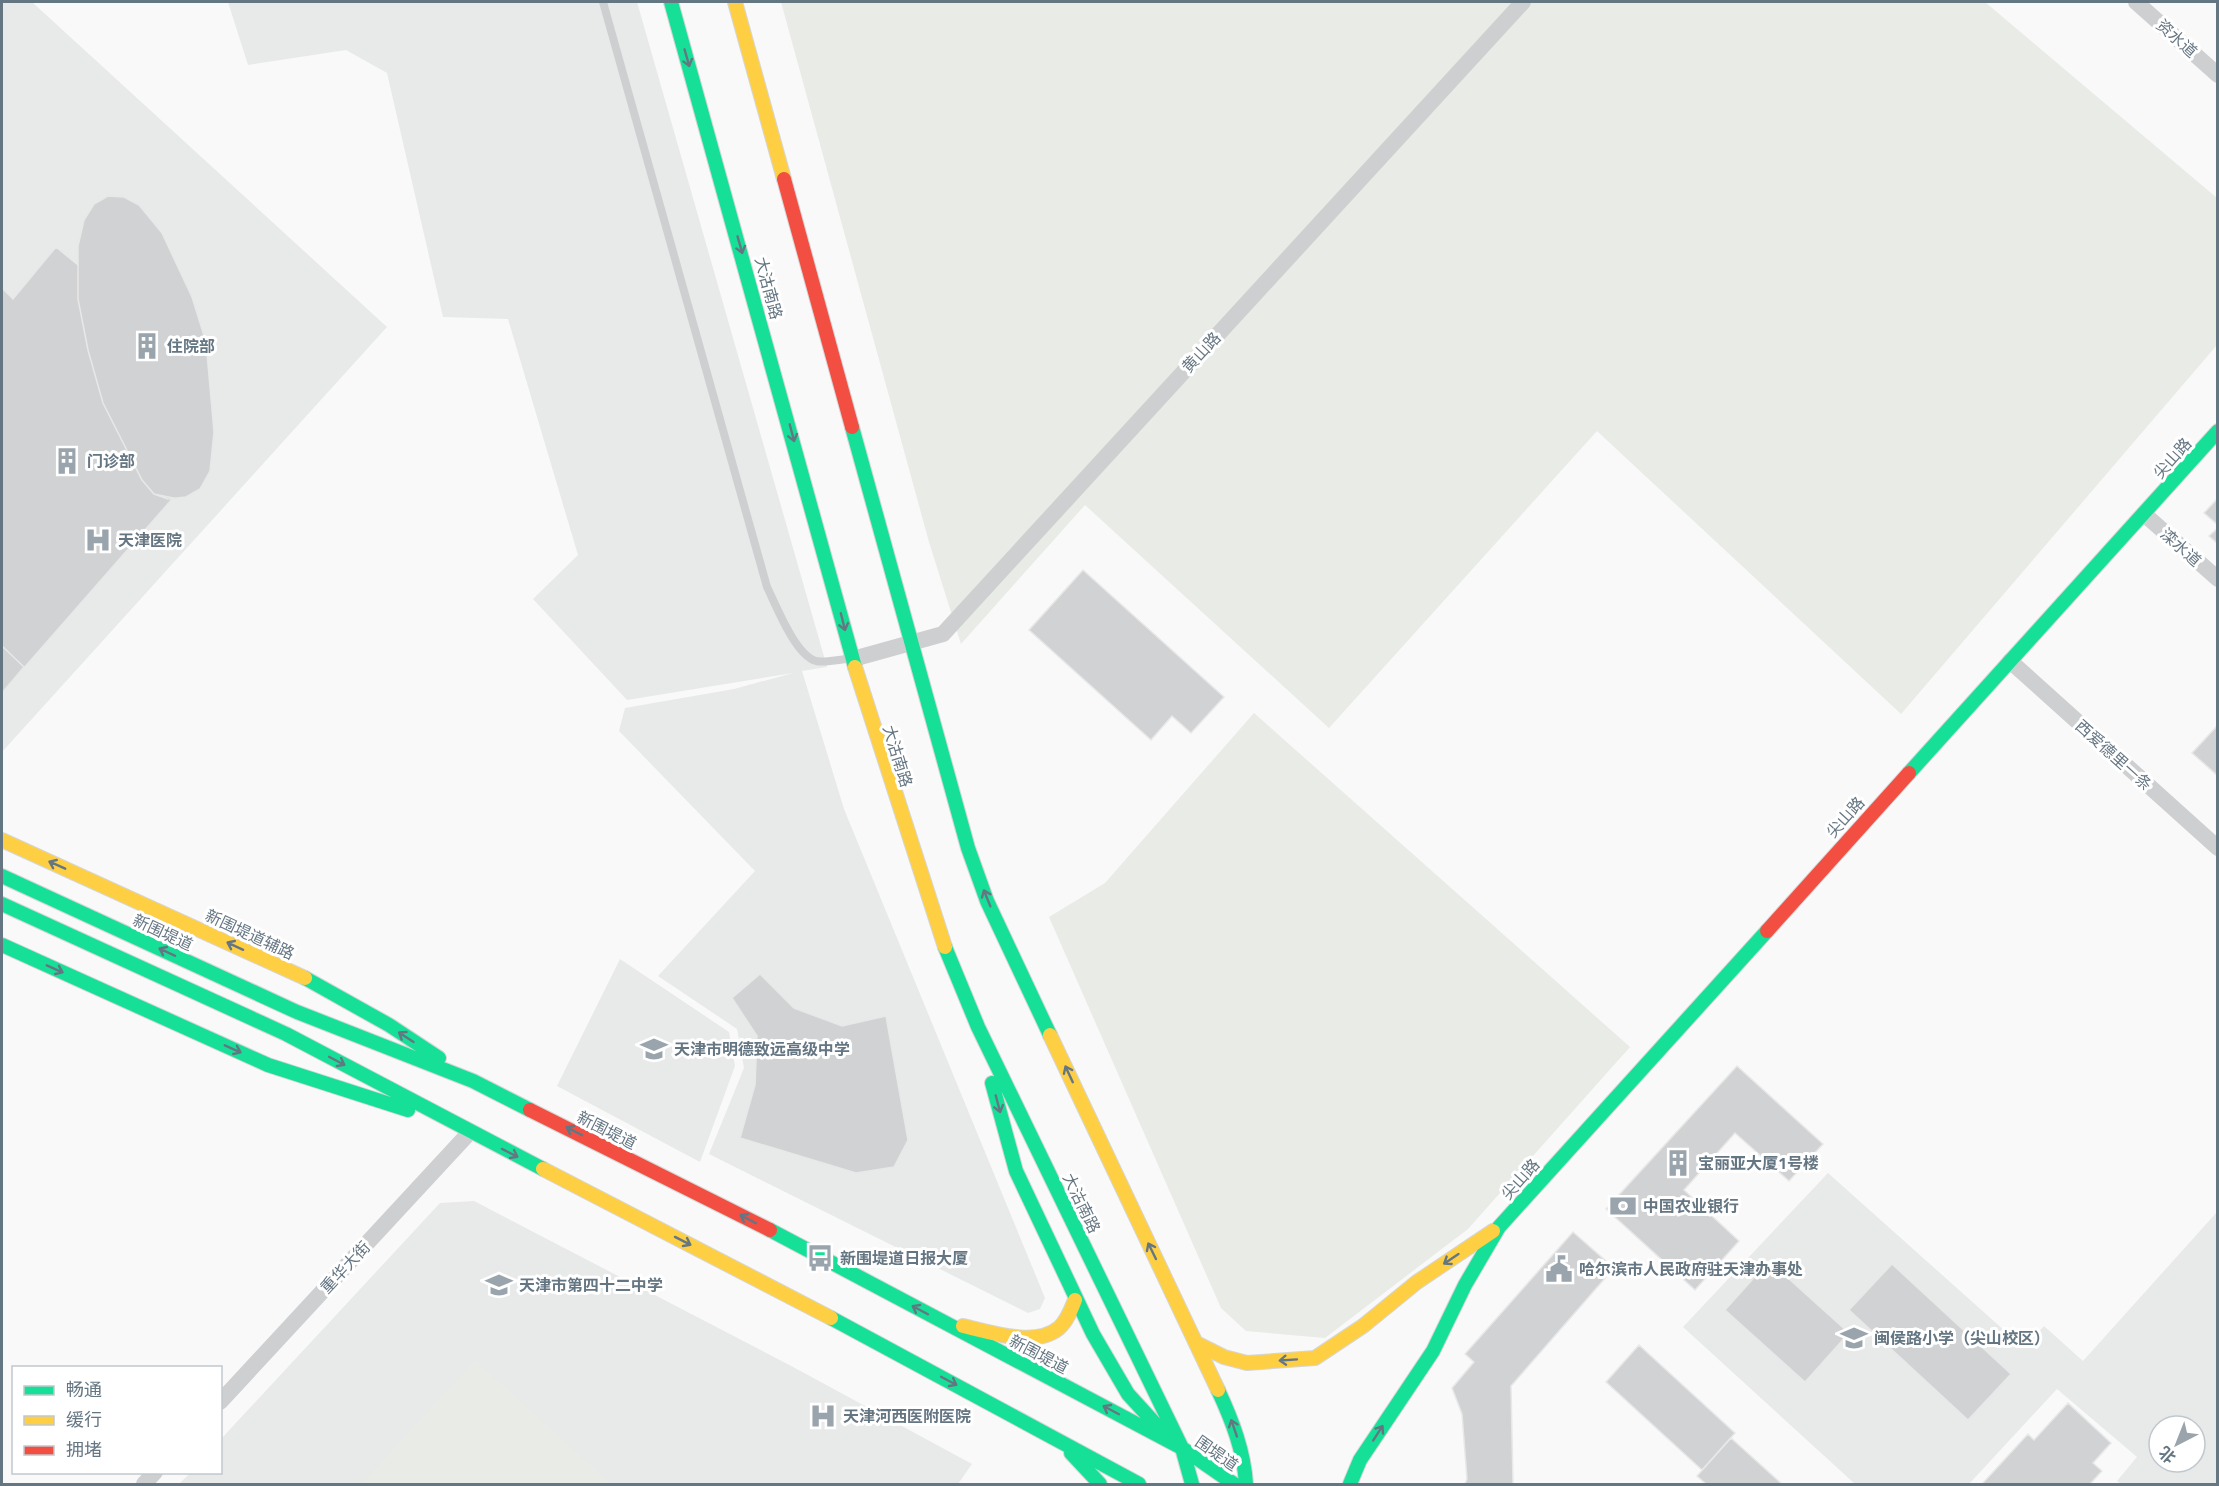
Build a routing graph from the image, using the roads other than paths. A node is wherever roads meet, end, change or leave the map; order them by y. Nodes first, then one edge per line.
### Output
1 (603, 2) edge
2 (671, 2) edge
3 (735, 2) edge
4 (1523, 2) edge
5 (2136, 2) edge
6 (2217, 75) edge
7 (2217, 431) edge
8 (2144, 514) junction
9 (2217, 579) edge
10 (909, 645) junction
11 (853, 658) junction
12 (2010, 661) junction
13 (2, 840) edge
14 (2217, 848) edge
15 (2, 876) edge
16 (2, 904) edge
17 (2, 945) edge
18 (978, 1027) junction
19 (473, 1081) junction
20 (453, 1124) junction
21 (470, 1132) junction
22 (1499, 1227) junction
23 (1075, 1300) junction
24 (943, 1322) junction
25 (1196, 1343) junction
26 (222, 1400) edge
27 (1058, 1440) junction
28 (1182, 1448) junction
29 (1100, 1485) edge
30 (1139, 1485) edge
31 (1192, 1485) edge
32 (1234, 1485) edge
33 (1246, 1485) edge
34 (1350, 1485) edge

1 - 11 lane
2 -> 11 main road, 大沽南路
3 - 10 main road
4 - 10 street, 黄山路
5 - 6 street, 资水道
7 - 8 main road, 尖山路
8 - 9 street, 滦水道
8 - 12 main road, 尖山路
10 - 11 street, 黄山路
25 -> 10 main road
11 - 18 main road, 大沽南路
12 - 14 street, 西爱德里一条
12 - 22 main road, 尖山路
19 -> 13 main road, 新围堤道辅路
19 -> 15 main road, 新围堤道
16 -> 20 main road
17 -> 20 main road
18 -> 23 main road
18 - 28 main road, 大沽南路
24 -> 19 main road, 新围堤道
20 - 21 main road
21 - 26 street, 重华大街
21 -> 27 main road
22 -> 25 main road, 尖山路
34 -> 22 main road, 尖山路
23 - 24 main road
23 - 28 main road
28 -> 24 main road, 新围堤道
33 -> 25 main road
27 - 29 main road
27 - 30 main road
28 - 31 main road, 大沽南路
28 - 32 main road, 围堤道

